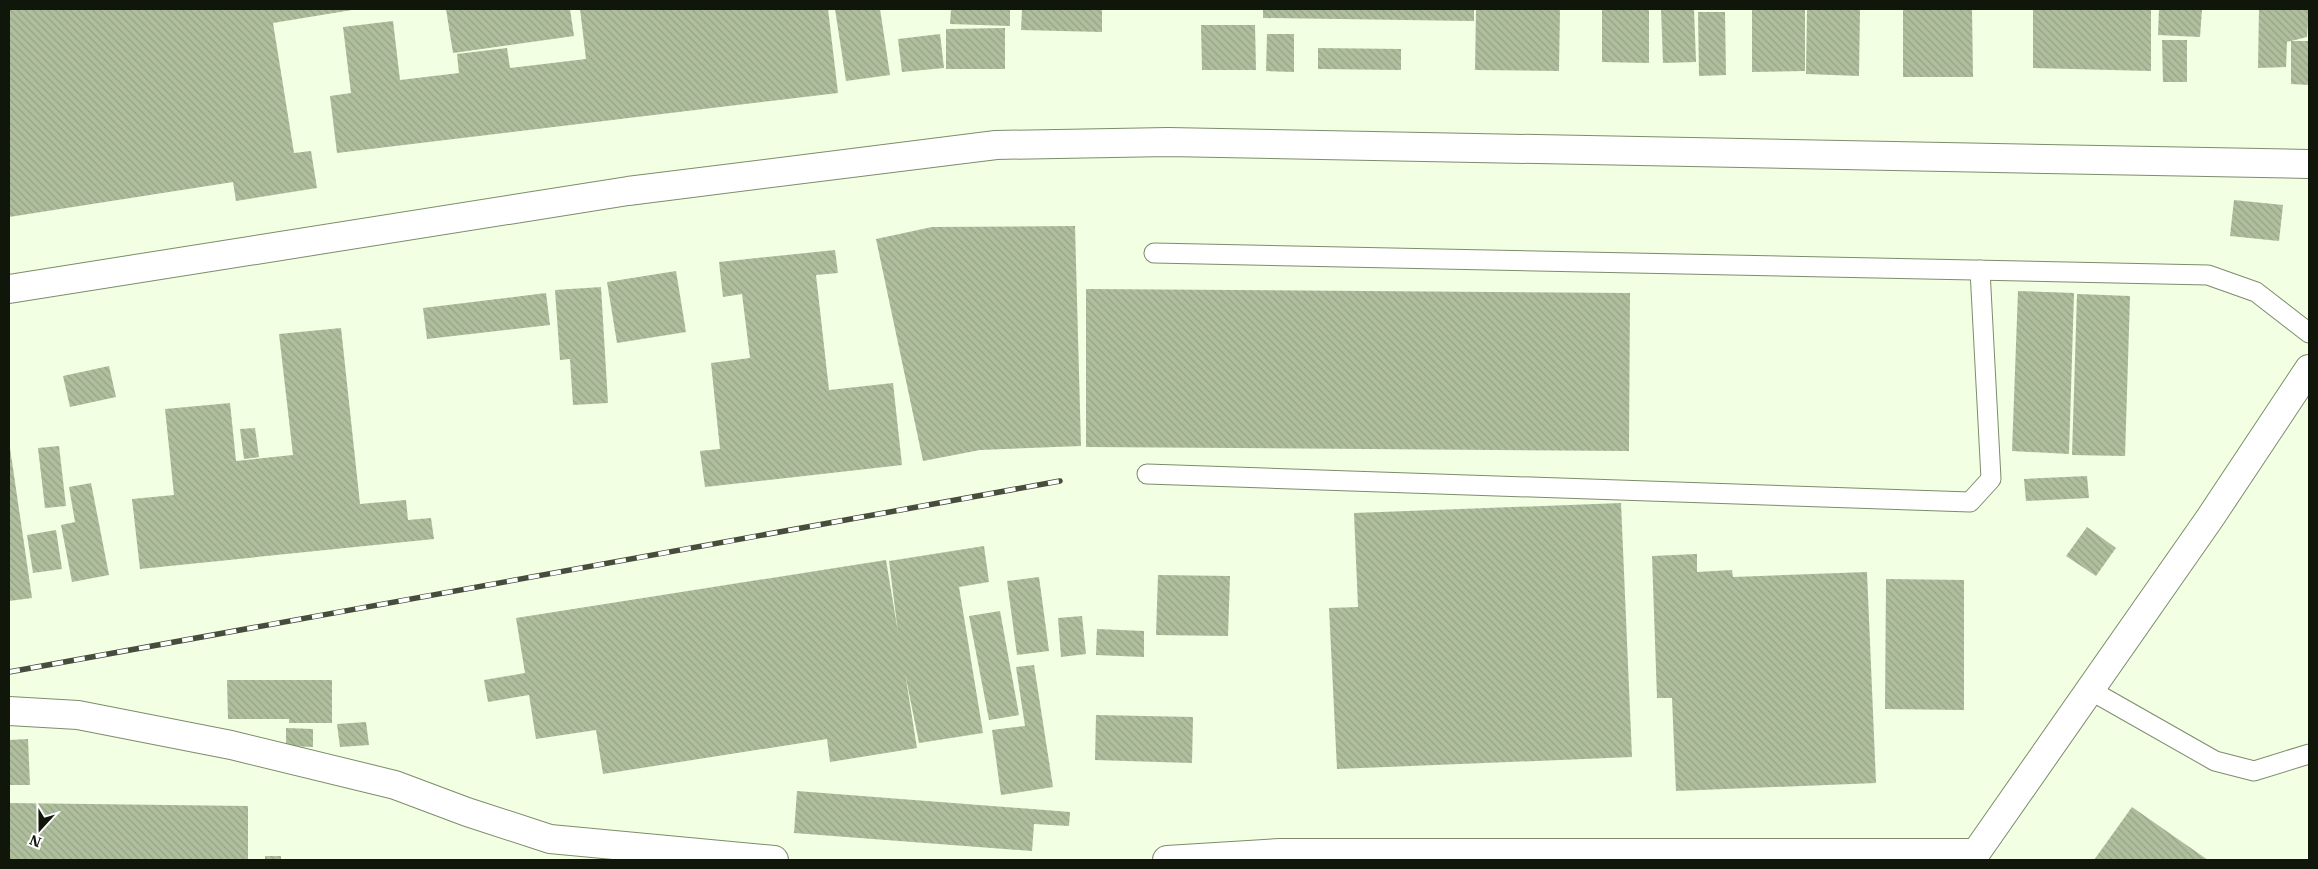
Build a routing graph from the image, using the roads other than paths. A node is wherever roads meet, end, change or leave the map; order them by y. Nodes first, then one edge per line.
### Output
1 (2309, 164) edge
2 (1154, 253) dead end
3 (1980, 270) junction
4 (9, 288) edge
5 (2309, 333) edge
6 (2309, 369) edge
7 (1147, 474) dead end
8 (2090, 690) junction
9 (9, 711) edge
10 (2309, 754) edge
11 (1974, 857) edge
12 (774, 860) edge
13 (1167, 860) edge

1 - 4 street
2 - 3 lane
3 - 5 lane
3 - 7 lane
6 - 8 street
8 - 10 lane
8 - 11 street
9 - 12 street
11 - 13 street

